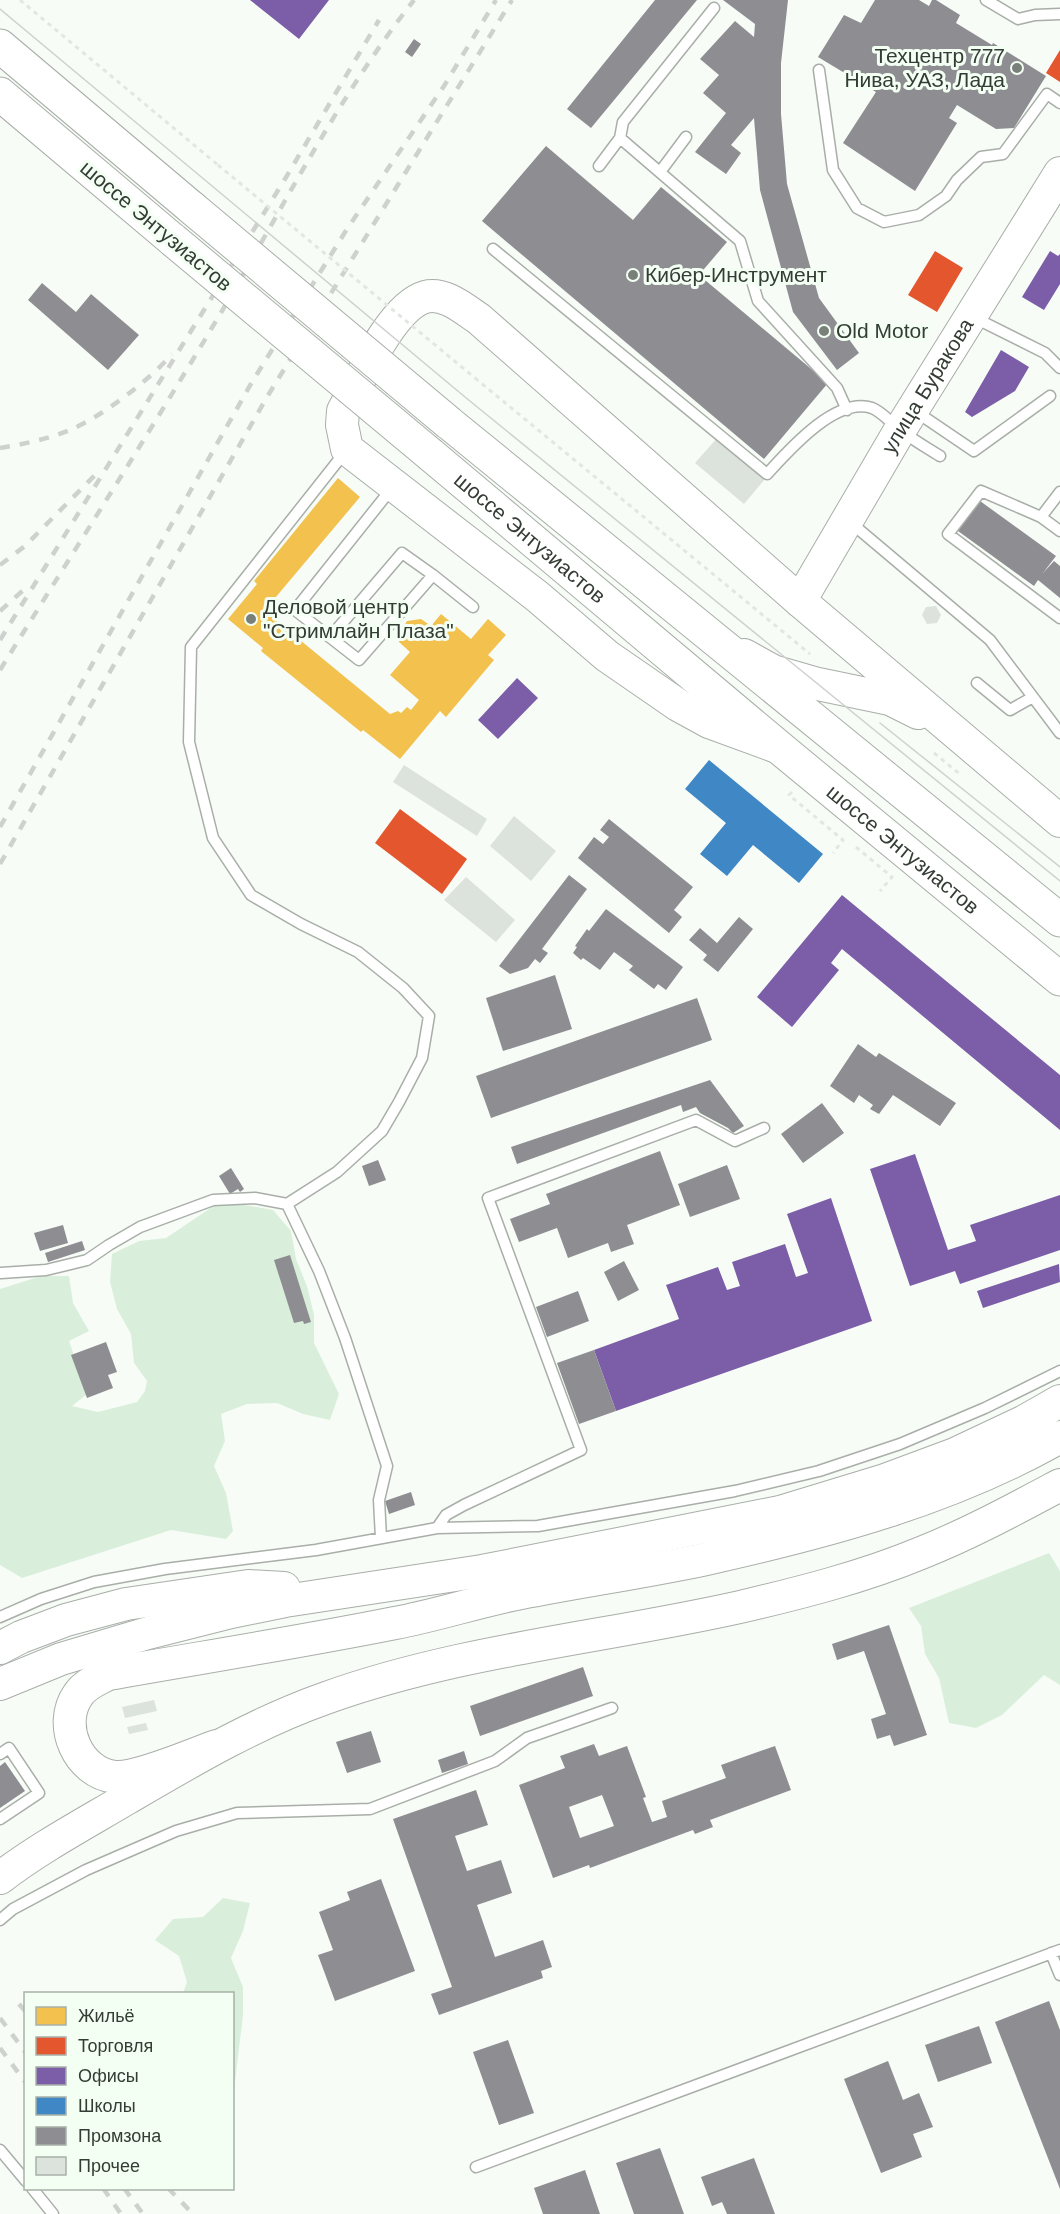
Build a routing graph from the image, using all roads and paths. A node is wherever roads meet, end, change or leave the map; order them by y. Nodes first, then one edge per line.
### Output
1 (20, 0) edge
2 (986, 0) edge
3 (714, 8) dead end
4 (1060, 14) edge
5 (0, 46) edge
6 (819, 70) dead end
7 (0, 94) edge
8 (1060, 102) edge
9 (686, 137) dead end
10 (620, 138) junction
11 (599, 166) dead end
12 (660, 172) junction
13 (1060, 172) edge
14 (493, 249) dead end
15 (971, 316) junction
16 (1060, 368) edge
17 (1050, 396) dead end
18 (847, 410) junction
19 (906, 419) junction
20 (347, 449) junction
21 (940, 456) dead end
22 (394, 486) junction
23 (1060, 492) edge
24 (1041, 517) junction
25 (847, 520) junction
26 (1060, 531) edge
27 (433, 575) junction
28 (800, 601) junction
29 (473, 607) dead end
30 (1060, 618) edge
31 (332, 635) dead end
32 (714, 639) junction
33 (810, 654) dead end
34 (977, 683) dead end
35 (1033, 697) junction
36 (1060, 733) edge
37 (944, 742) junction
38 (781, 749) junction
39 (961, 775) dead end
40 (793, 791) dead end
41 (1060, 821) edge
42 (856, 847) dead end
43 (833, 853) dead end
44 (880, 891) dead end
45 (1060, 920) edge
46 (1060, 979) edge
47 (764, 1128) dead end
48 (287, 1204) junction
49 (1, 1273) edge
50 (1060, 1371) edge
51 (1060, 1401) edge
52 (1060, 1437) edge
53 (1060, 1485) edge
54 (437, 1528) junction
55 (381, 1538) junction
56 (704, 1560) junction
57 (482, 1571) junction
58 (353, 1591) junction
59 (0, 1617) edge
60 (0, 1648) edge
61 (0, 1684) edge
62 (612, 1708) dead end
63 (217, 1746) junction
64 (0, 1754) edge
65 (0, 1819) edge
66 (0, 1878) edge
67 (0, 1920) edge
68 (1056, 1952) edge
69 (1060, 1975) edge
70 (0, 2150) edge
71 (476, 2167) dead end
72 (24, 2179) edge
73 (34, 2190) edge
74 (52, 2214) edge

1 - 33 path, bridge
2 - 4 lane
3 - 10 lane
5 - 32 main road, шоссе Энтузиастов, bridge
6 - 8 lane
7 - 38 main road, шоссе Энтузиастов, bridge
9 - 12 lane
10 - 11 lane
10 - 12 lane
12 - 18 lane
13 - 15 main road, улица Буракова
14 - 18 lane
15 - 16 lane
15 - 19 main road, улица Буракова
17 - 19 lane
18 - 19 lane
19 - 21 lane
19 - 25 main road, улица Буракова
20 - 22 main road
20 - 28 main road
20 - 48 lane
22 - 27 lane
22 - 38 main road
23 - 24 lane
24 - 26 lane
24 - 30 lane
25 - 28 main road, улица Буракова
25 - 35 lane
27 - 29 lane
27 - 31 lane
28 - 37 main road
32 - 37 main road
32 - 45 main road, шоссе Энтузиастов
34 - 35 lane
35 - 36 lane
37 - 39 path
37 - 41 main road
38 - 46 main road, шоссе Энтузиастов
40 - 43 path
42 - 44 path
47 - 54 lane
48 - 49 lane
48 - 55 lane
50 - 54 lane
51 - 57 main road
52 - 56 main road
53 - 63 main road
54 - 55 lane
55 - 59 lane
56 - 57 main road
56 - 63 main road
57 - 58 main road
58 - 60 main road
58 - 61 main road
62 - 67 lane
63 - 66 main road
64 - 65 lane
68 - 69 lane
68 - 71 lane
70 - 72 lane
73 - 74 lane

